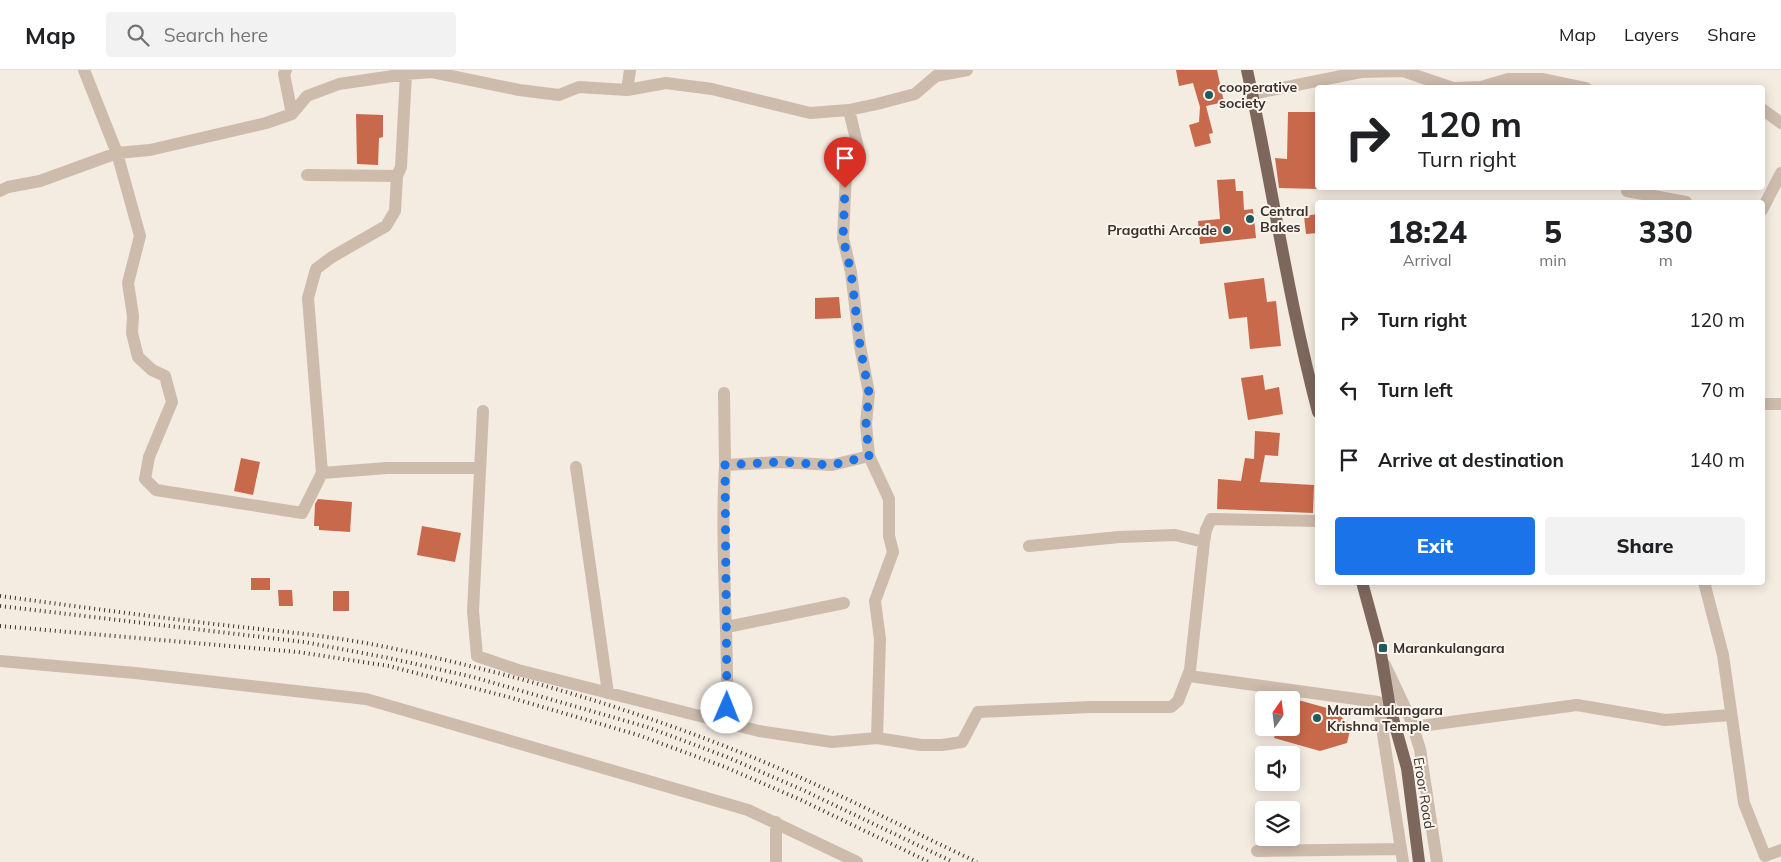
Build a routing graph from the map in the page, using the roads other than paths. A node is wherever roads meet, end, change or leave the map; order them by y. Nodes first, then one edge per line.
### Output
1 (84, 70) edge
2 (286, 70) edge
3 (630, 70) edge
4 (967, 70) edge
5 (1247, 70) edge
6 (406, 74) junction
7 (1516, 74) edge
8 (1432, 75) edge
9 (1448, 85) edge
10 (1488, 85) edge
11 (1572, 85) edge
12 (627, 90) junction
13 (1252, 94) junction
14 (849, 110) junction
15 (1765, 111) edge
16 (292, 114) junction
17 (1781, 123) edge
18 (117, 153) junction
19 (1781, 173) edge
20 (307, 175) dead end
21 (397, 176) junction
22 (0, 191) edge
23 (1627, 191) dead end
24 (1675, 200) edge
25 (1765, 204) edge
26 (724, 393) dead end
27 (1315, 401) edge
28 (1765, 404) edge
29 (1781, 404) edge
30 (483, 411) dead end
31 (869, 456) junction
32 (725, 465) junction
33 (576, 467) dead end
34 (480, 468) junction
35 (322, 473) junction
36 (1315, 521) edge
37 (1204, 542) junction
38 (1029, 546) dead end
39 (1363, 585) edge
40 (1705, 585) edge
41 (844, 603) dead end
42 (727, 627) junction
43 (1382, 659) junction
44 (0, 661) edge
45 (1188, 676) junction
46 (608, 693) junction
47 (1731, 715) junction
48 (727, 724) junction
49 (1413, 726) junction
50 (876, 738) junction
51 (776, 822) junction
52 (1781, 850) edge
53 (1257, 851) dead end
54 (1402, 856) edge
55 (1767, 859) edge
56 (776, 862) edge
57 (857, 862) edge
58 (1420, 862) edge
59 (1437, 862) edge

1 - 18 street
2 - 16 street
3 - 12 street
4 - 14 street
5 - 13 main road
6 - 12 street
6 - 16 street
6 - 21 street
7 - 10 street
7 - 11 street
8 - 9 street
8 - 13 street
12 - 14 street
13 - 27 main road
14 - 31 street
15 - 17 street
16 - 18 street
18 - 22 street
18 - 35 street
19 - 25 street
20 - 21 street
21 - 35 street
23 - 24 street
26 - 32 street
28 - 29 street
30 - 34 street
31 - 32 street
31 - 50 street
32 - 42 street
33 - 46 street
34 - 35 street
34 - 46 street
36 - 37 street
37 - 38 street
37 - 45 street
39 - 43 main road, Eroor Road
40 - 47 street
41 - 42 street
42 - 48 street
43 - 49 street
43 - 58 main road, Eroor Road
44 - 51 street
45 - 50 street
45 - 54 street
46 - 48 street
47 - 49 street
47 - 55 street
48 - 50 street
49 - 59 street
51 - 56 street
51 - 57 street
52 - 55 street
53 - 54 street

